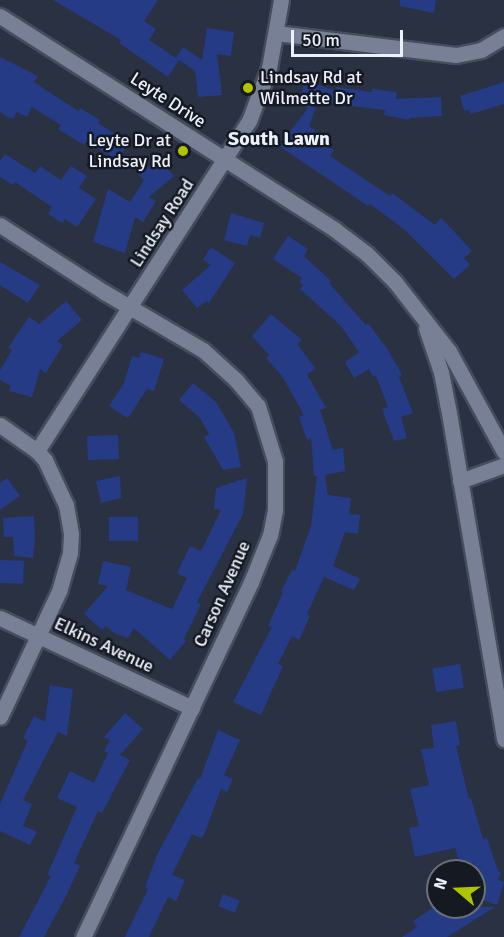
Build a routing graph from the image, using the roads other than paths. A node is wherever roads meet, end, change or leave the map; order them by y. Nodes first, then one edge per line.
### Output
1 (281, 0) edge
2 (0, 16) edge
3 (276, 33) junction
4 (504, 36) edge
5 (226, 161) junction
6 (0, 225) edge
7 (130, 306) junction
8 (421, 314) junction
9 (0, 425) edge
10 (37, 451) junction
11 (504, 452) edge
12 (504, 465) edge
13 (460, 481) junction
14 (0, 618) edge
15 (38, 635) junction
16 (192, 708) junction
17 (0, 717) edge
18 (504, 739) edge
19 (84, 937) edge

1 - 3 street, Lindsay Road
2 - 5 street, Leyte Drive
3 - 4 street
3 - 5 street, Lindsay Road
5 - 7 street, Lindsay Road
5 - 8 street, Leyte Drive
6 - 7 street, Carson Avenue
7 - 10 street, Lindsay Road
7 - 16 street, Carson Avenue
8 - 11 street, Leyte Drive
8 - 13 street, Leyte Drive
9 - 10 street
10 - 15 street
12 - 13 street
13 - 18 street, Leyte Drive
14 - 15 street, Elkins Avenue
15 - 16 street, Elkins Avenue
15 - 17 street
16 - 19 street, Carson Avenue

